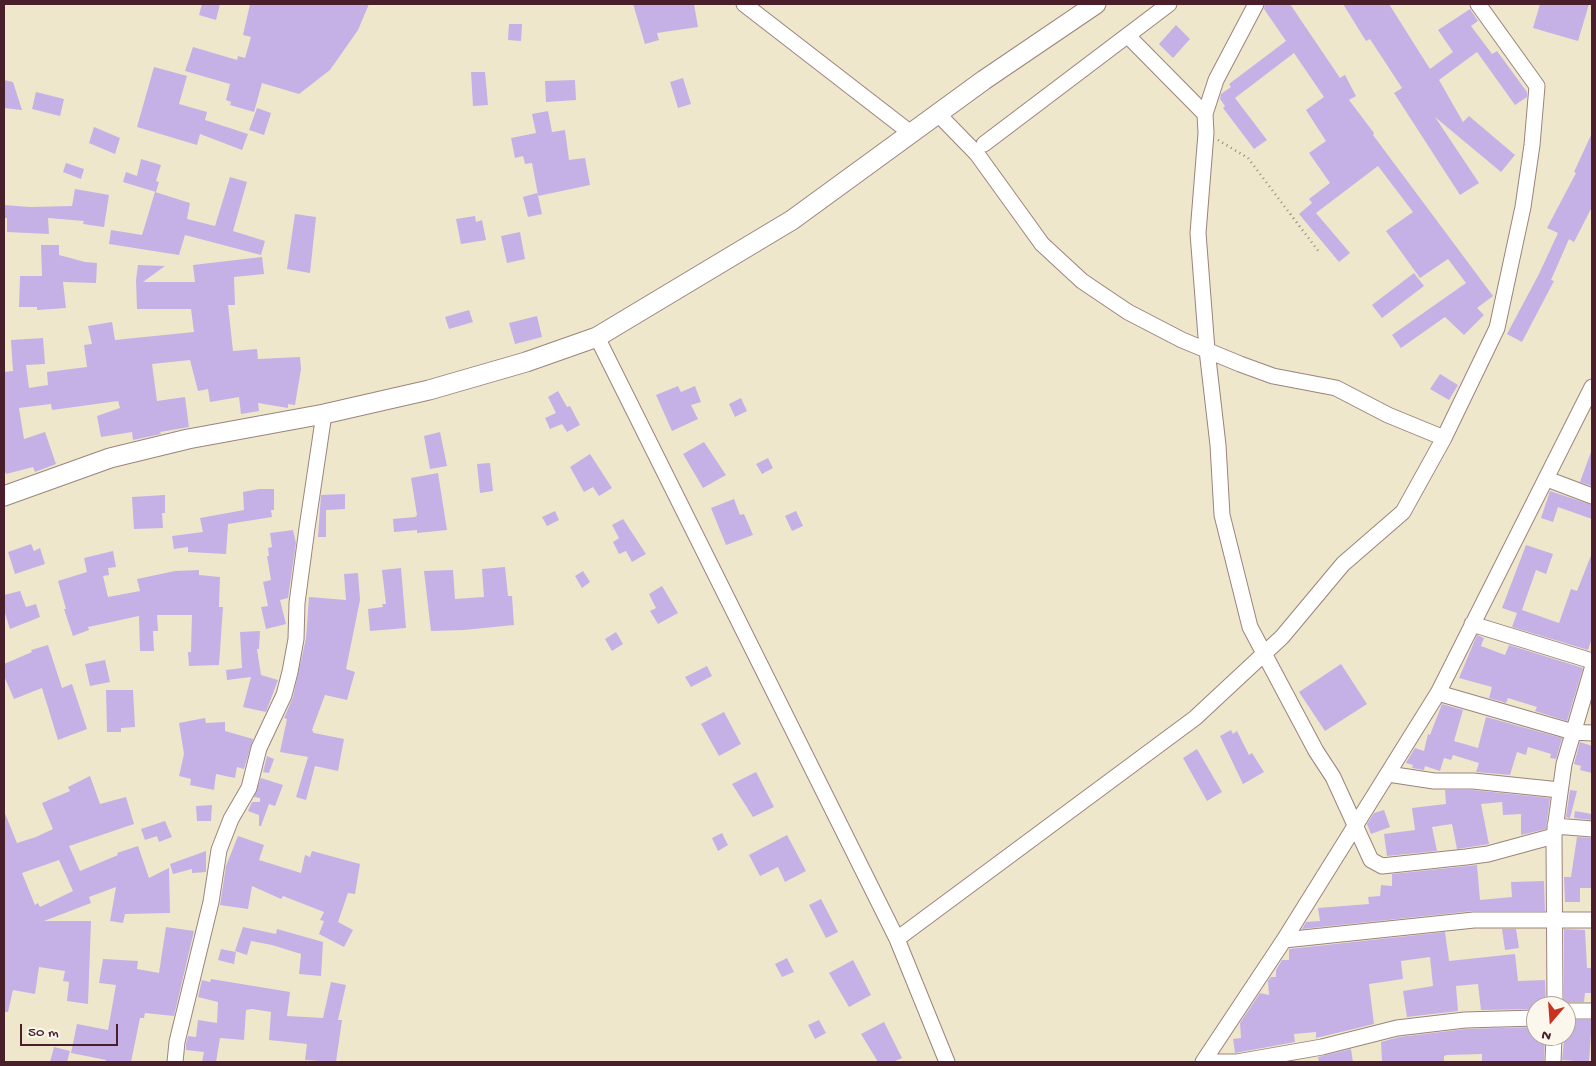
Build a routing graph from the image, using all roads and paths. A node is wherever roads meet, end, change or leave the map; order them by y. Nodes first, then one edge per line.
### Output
1 (744, 4) edge
2 (1096, 4) edge
3 (1169, 4) edge
4 (1256, 4) edge
5 (1478, 4) edge
6 (1128, 36) junction
7 (938, 114) junction
8 (1204, 114) junction
9 (1206, 133) junction
10 (912, 134) junction
11 (984, 144) dead end
12 (1319, 252) dead end
13 (597, 337) junction
14 (1207, 350) junction
15 (1592, 387) edge
16 (324, 414) junction
17 (1578, 416) junction
18 (1592, 422) edge
19 (1444, 438) junction
20 (1547, 479) junction
21 (4, 496) edge
22 (1592, 496) edge
23 (1472, 624) junction
24 (1265, 652) junction
25 (1592, 661) edge
26 (1592, 669) edge
27 (1438, 693) junction
28 (1573, 732) junction
29 (1592, 733) edge
30 (1388, 774) junction
31 (1560, 790) junction
32 (1355, 828) junction
33 (1592, 829) edge
34 (1554, 831) junction
35 (1554, 918) junction
36 (1592, 920) edge
37 (896, 939) junction
38 (1284, 940) junction
39 (1555, 996) edge
40 (1576, 1011) edge
41 (1592, 1011) edge
42 (1526, 1018) edge
43 (1554, 1046) edge
44 (175, 1062) edge
45 (947, 1062) edge
46 (1203, 1062) edge
47 (1237, 1062) edge
48 (1553, 1062) edge

1 - 10 street
2 - 7 street
3 - 6 street
4 - 8 street
5 - 19 street
6 - 8 street
6 - 11 street
7 - 10 street
7 - 14 street
8 - 9 street
9 - 12 path
9 - 14 street
10 - 13 street
13 - 16 street
13 - 37 street
14 - 19 street
14 - 24 street
15 - 17 street
16 - 21 street
16 - 44 street
17 - 18 street
17 - 20 street
19 - 24 street
20 - 22 street
20 - 23 street
23 - 25 street
23 - 27 street
24 - 32 street
24 - 37 street
26 - 28 street
27 - 28 street
27 - 30 street
28 - 29 street
28 - 31 street
30 - 31 street
30 - 32 street
31 - 34 street
32 - 34 street
32 - 38 street
33 - 34 street
34 - 35 street
35 - 36 street
35 - 38 street
35 - 39 street
37 - 45 street
38 - 46 street
40 - 41 street
42 - 47 street
43 - 48 street
46 - 47 street

